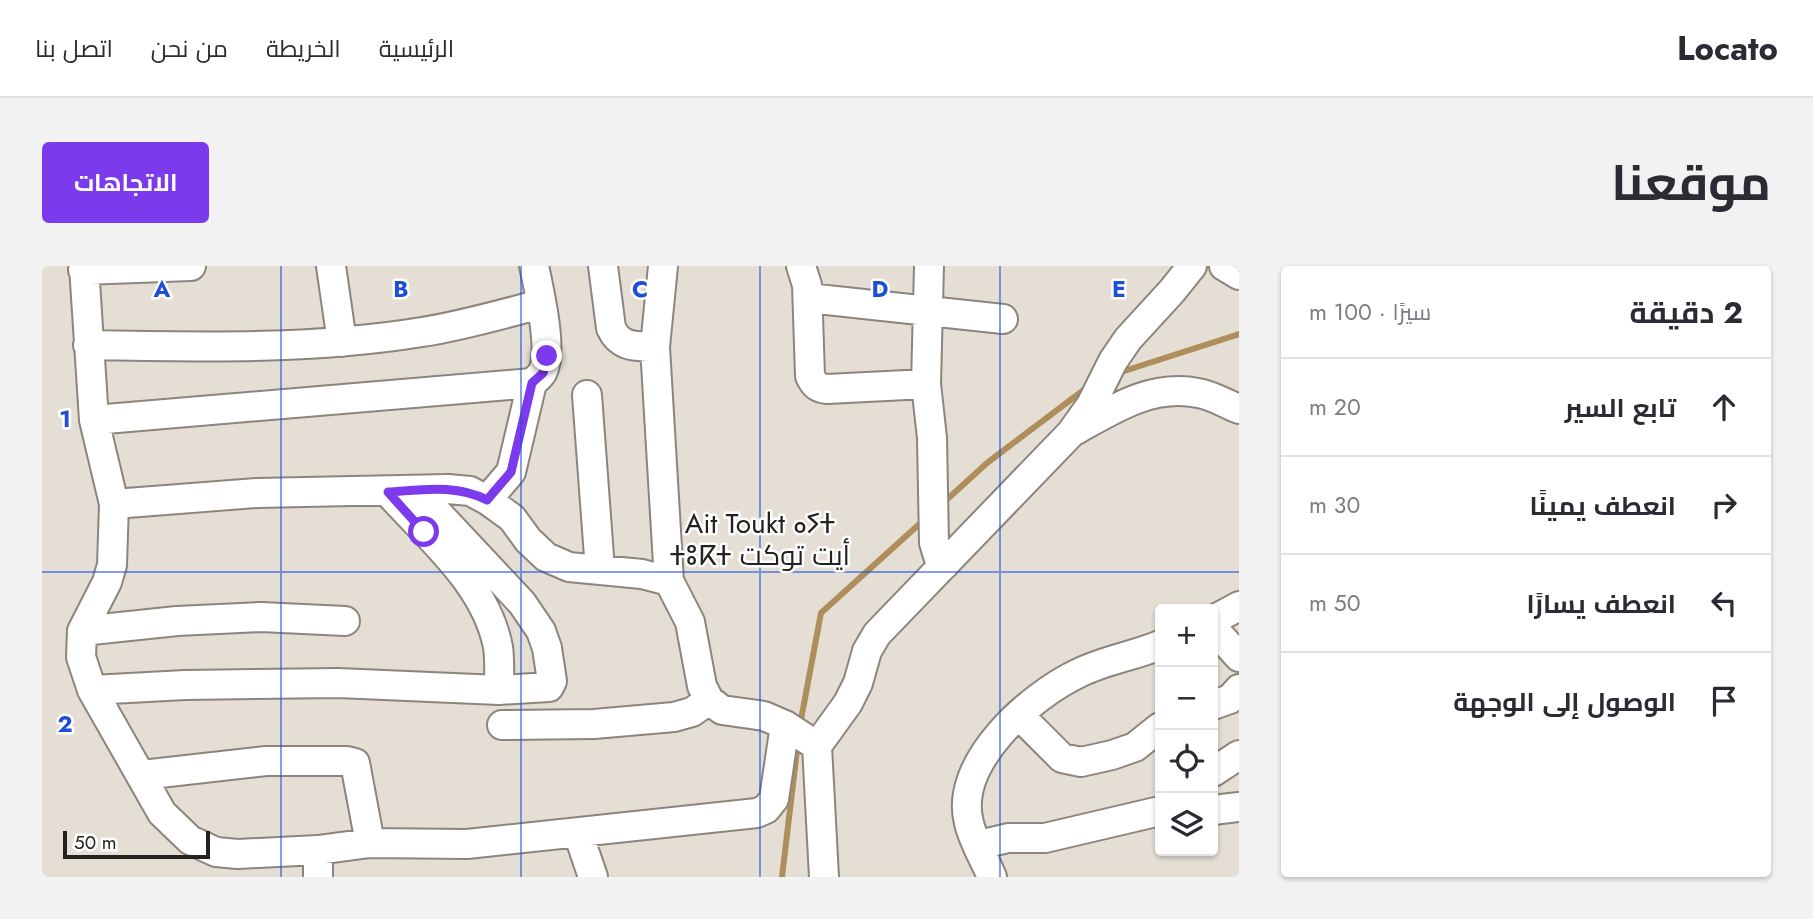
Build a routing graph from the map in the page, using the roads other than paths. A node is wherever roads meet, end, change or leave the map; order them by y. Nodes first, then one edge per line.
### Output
1 (191, 266) edge
2 (331, 266) edge
3 (534, 266) edge
4 (603, 266) edge
5 (663, 266) edge
6 (801, 266) edge
7 (929, 266) edge
8 (1192, 266) edge
9 (1224, 266) edge
10 (84, 268) edge
11 (1239, 275) edge
12 (808, 298) junction
13 (541, 304) junction
14 (927, 311) junction
15 (1003, 319) dead end
16 (342, 342) junction
17 (88, 345) junction
18 (655, 347) junction
19 (532, 383) junction
20 (926, 384) junction
21 (587, 395) dead end
22 (1239, 409) edge
23 (94, 420) junction
24 (1071, 433) junction
25 (416, 490) junction
26 (388, 492) junction
27 (487, 500) junction
28 (114, 504) junction
29 (944, 565) junction
30 (600, 570) junction
31 (669, 581) junction
32 (1239, 606) edge
33 (1218, 617) edge
34 (345, 621) dead end
35 (82, 631) junction
36 (1218, 634) edge
37 (1155, 647) edge
38 (1239, 657) edge
39 (1239, 688) edge
40 (92, 690) junction
41 (499, 690) junction
42 (709, 700) junction
43 (1218, 703) edge
44 (1019, 715) junction
45 (502, 725) dead end
46 (785, 725) junction
47 (1156, 730) edge
48 (817, 746) junction
49 (1239, 755) edge
50 (1218, 769) edge
51 (142, 775) junction
52 (1239, 807) edge
53 (1218, 809) edge
54 (1155, 813) edge
55 (578, 833) junction
56 (370, 843) junction
57 (979, 845) junction
58 (318, 864) edge
59 (593, 877) edge
60 (824, 877) edge
61 (992, 877) edge

1 - 10 street
2 - 16 street
3 - 13 street
4 - 18 street
5 - 18 street
6 - 12 street
7 - 14 street
8 - 24 street
9 - 11 street
10 - 17 street
12 - 14 street
12 - 20 street
13 - 16 street
13 - 19 street
14 - 15 street
14 - 20 street
16 - 17 street
17 - 23 street
18 - 31 street
19 - 23 street
19 - 27 street
20 - 29 street
21 - 30 street
22 - 24 street
23 - 28 street
24 - 29 street
25 - 26 street
25 - 27 street
25 - 41 street
26 - 28 street
26 - 41 street
27 - 30 street
28 - 35 street
29 - 48 street
30 - 31 street
31 - 42 street
32 - 33 street
34 - 35 street
35 - 40 street
36 - 38 street
37 - 44 street
39 - 43 street
40 - 41 street
40 - 51 street
42 - 45 street
42 - 46 street
44 - 47 street
44 - 57 street
46 - 48 street
46 - 55 street
48 - 60 street
49 - 50 street
51 - 56 street
51 - 58 street
52 - 53 street
54 - 57 street
55 - 56 street
55 - 59 street
56 - 58 street
57 - 61 street

